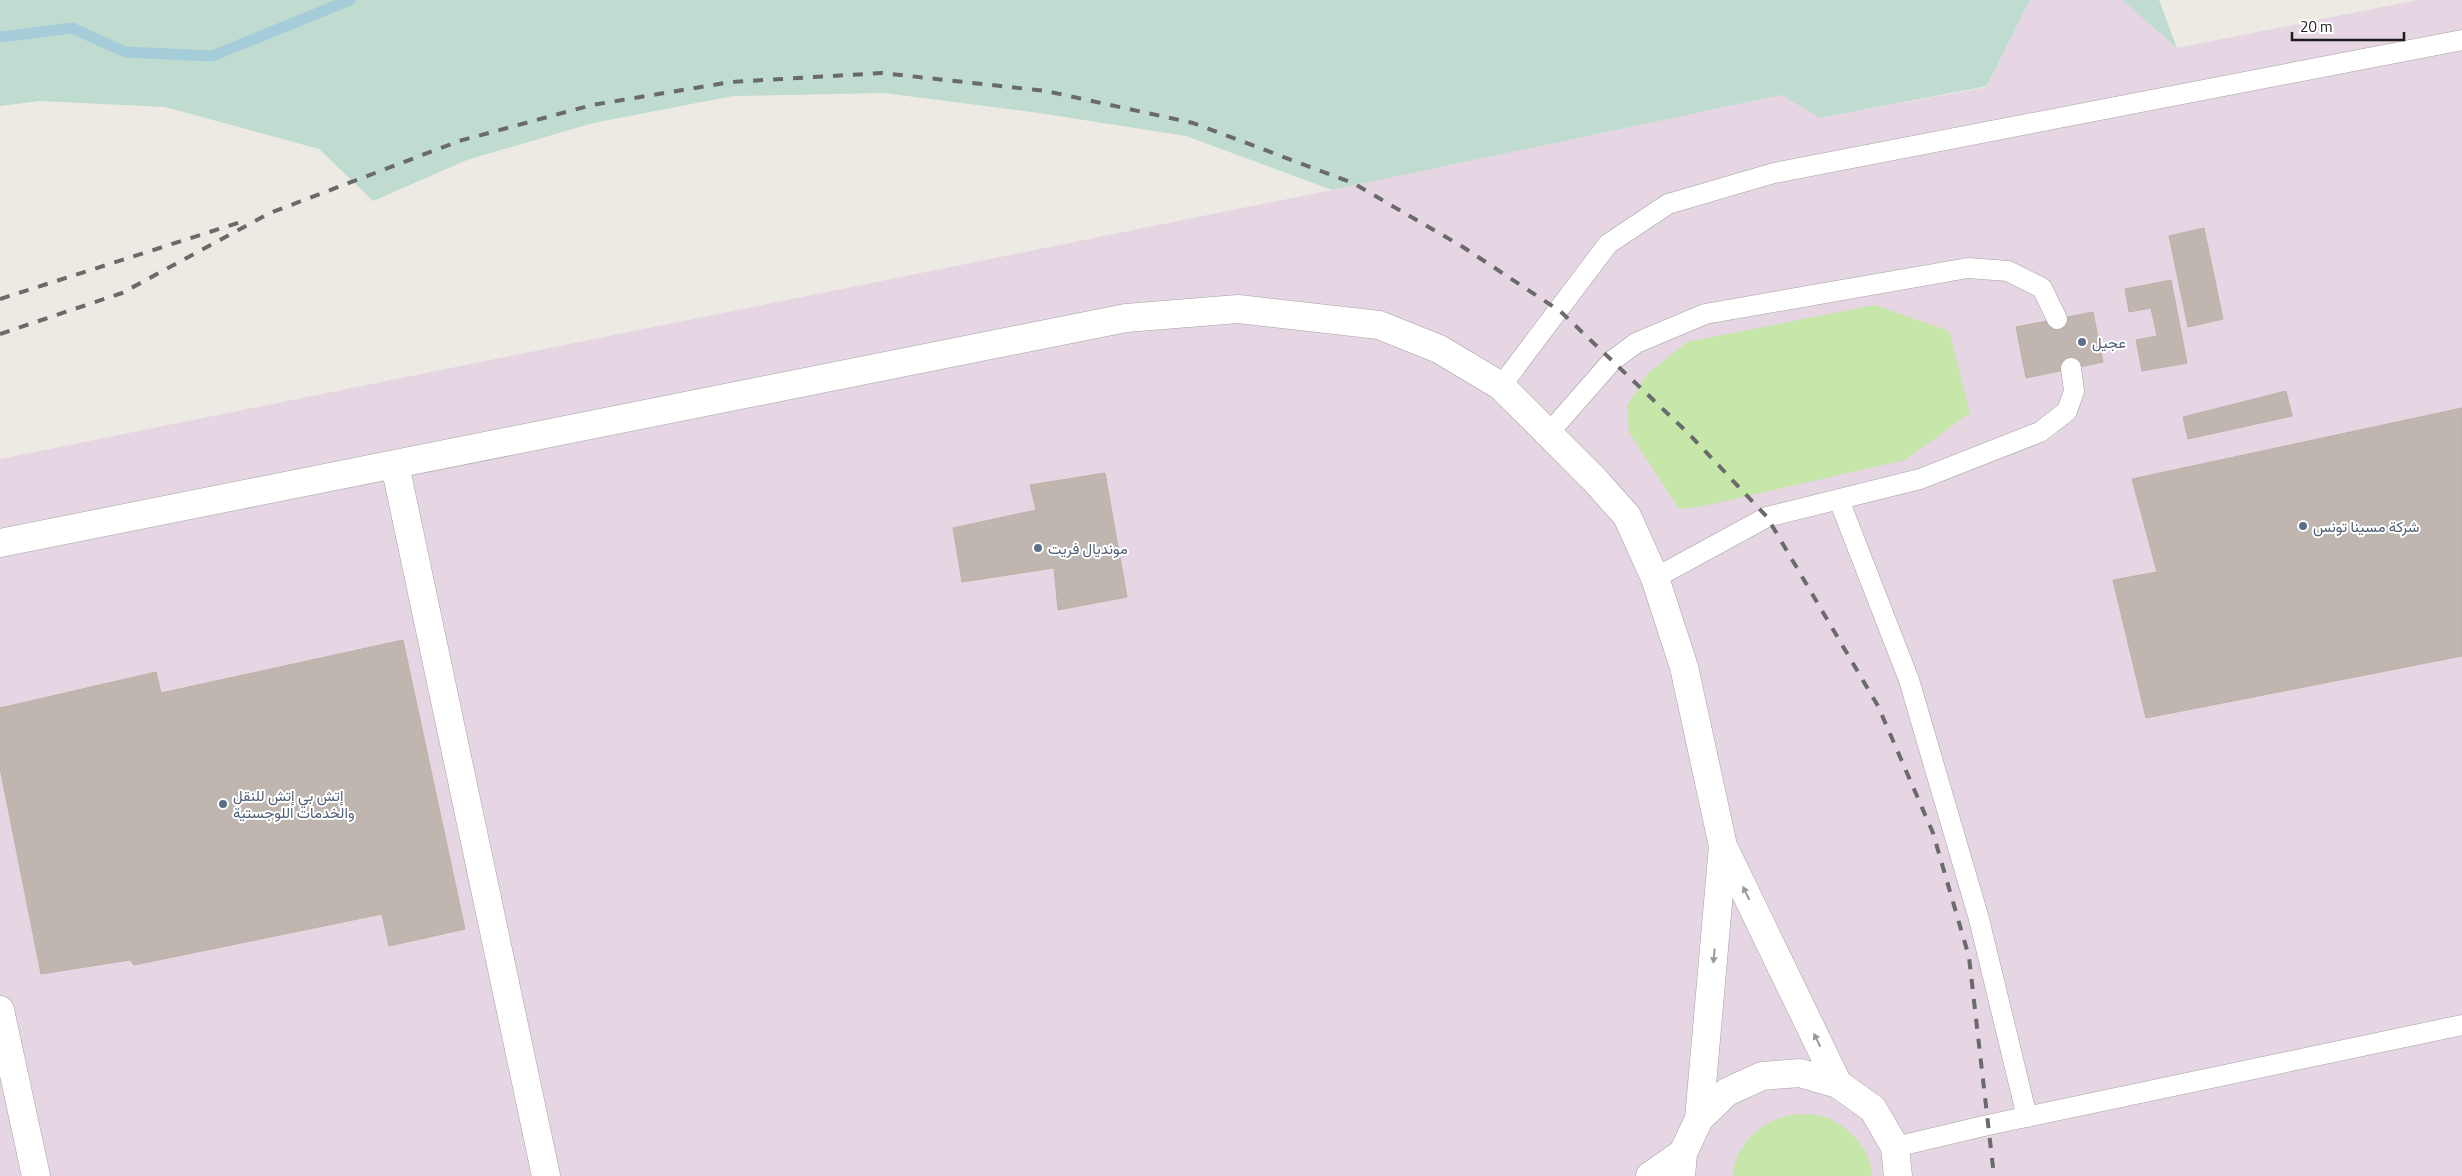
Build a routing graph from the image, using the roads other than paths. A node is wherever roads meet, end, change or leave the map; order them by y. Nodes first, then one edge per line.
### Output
1 (2462, 40) edge
2 (2057, 319) dead end
3 (2071, 368) dead end
4 (1502, 386) junction
5 (1548, 434) junction
6 (395, 465) junction
7 (1839, 500) junction
8 (0, 543) edge
9 (1655, 578) junction
10 (1723, 846) junction
11 (0, 1010) edge
12 (2462, 1025) edge
13 (1838, 1084) junction
14 (2027, 1117) junction
15 (1699, 1119) junction
16 (1895, 1147) junction
17 (1682, 1164) edge
18 (36, 1176) edge
19 (546, 1176) edge
20 (1650, 1176) edge
21 (1898, 1176) edge

1 - 4 lane
2 - 5 lane
3 - 7 lane
4 - 5 street
4 - 6 street
5 - 9 street
6 - 8 street
6 - 19 street
7 - 9 lane
7 - 14 lane
9 - 10 street
13 -> 10 street
10 -> 15 street
11 - 18 street
12 - 14 lane
13 - 15 street
13 - 16 street
14 - 16 lane
15 - 17 street
16 - 21 street
17 - 20 street

